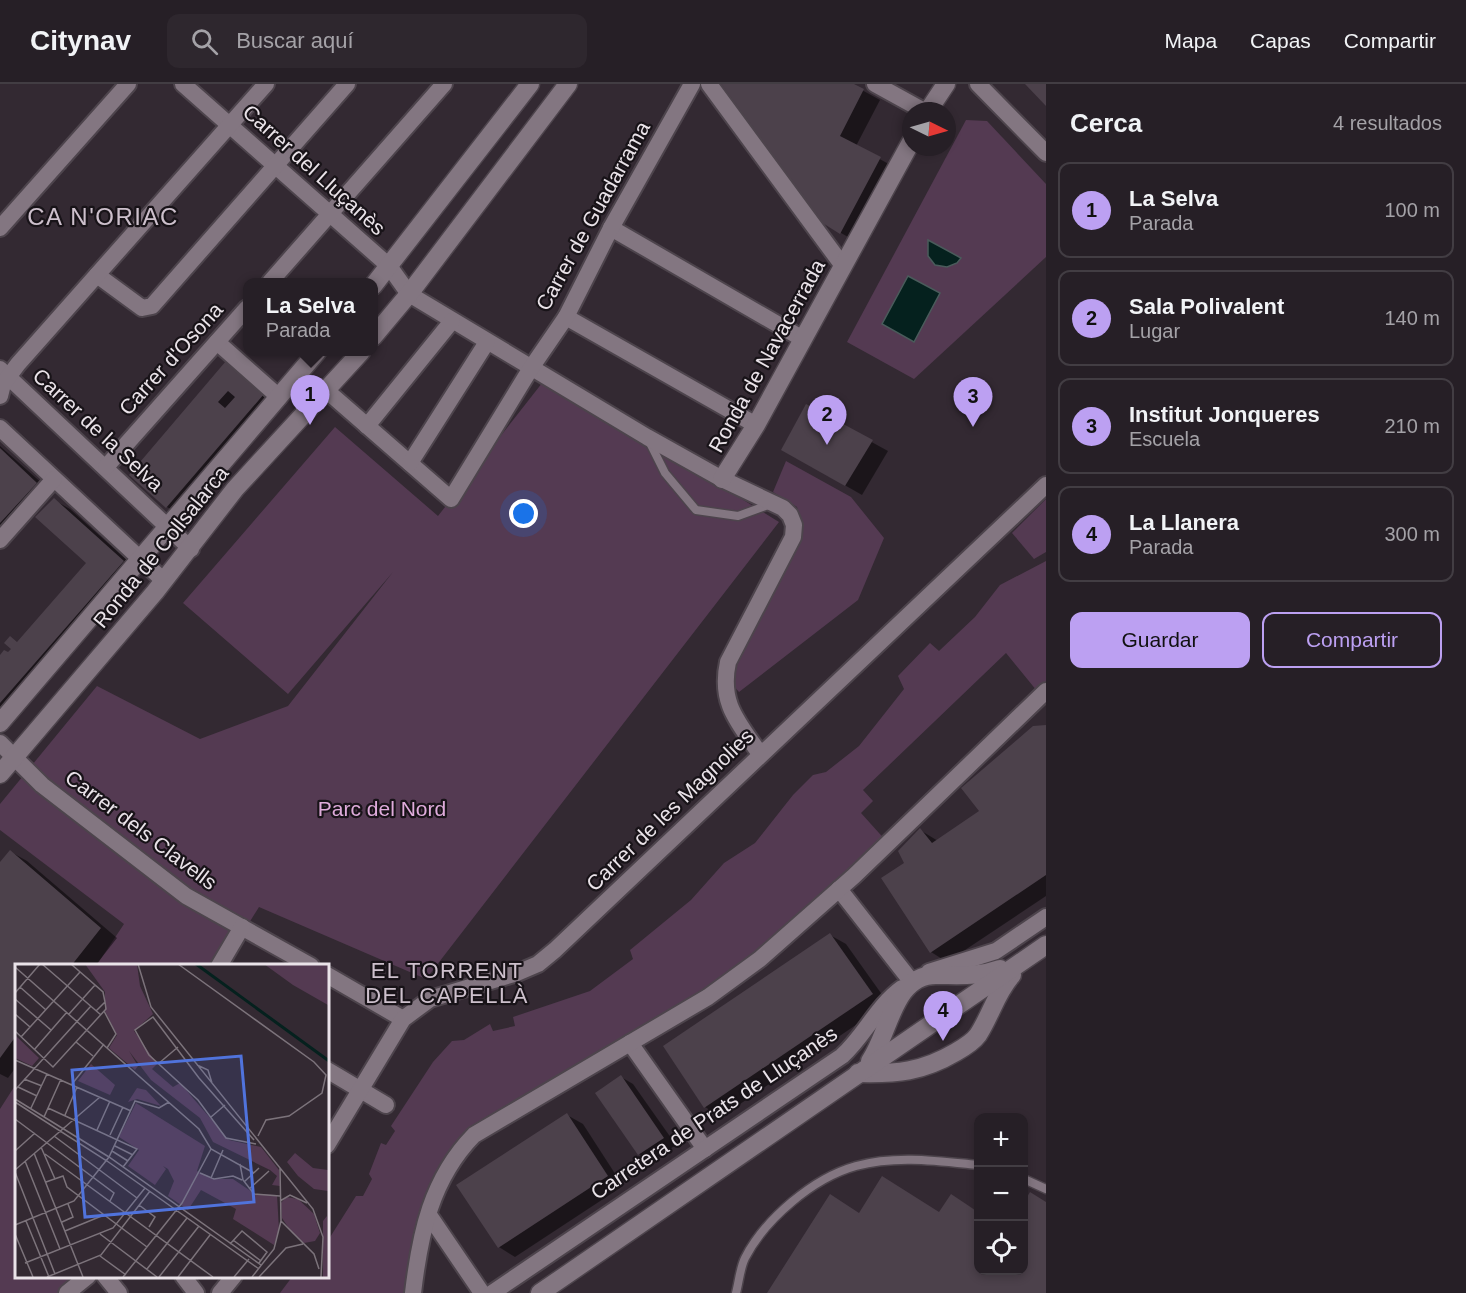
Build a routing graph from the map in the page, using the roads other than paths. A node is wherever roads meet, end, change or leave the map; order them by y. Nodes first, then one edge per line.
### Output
1 (128, 84) edge
2 (183, 84) edge
3 (266, 84) edge
4 (347, 84) edge
5 (444, 84) edge
6 (530, 84) edge
7 (568, 84) edge
8 (692, 84) edge
9 (709, 84) edge
10 (875, 84) edge
11 (946, 84) edge
12 (978, 84) edge
13 (909, 102) edge
14 (933, 102) edge
15 (230, 126) junction
16 (1046, 153) edge
17 (903, 156) edge
18 (276, 166) junction
19 (330, 214) junction
20 (2, 221) edge
21 (611, 228) junction
22 (389, 266) junction
23 (843, 266) junction
24 (97, 275) junction
25 (274, 278) edge
26 (378, 280) edge
27 (409, 294) junction
28 (243, 313) edge
29 (566, 317) junction
30 (452, 321) junction
31 (378, 331) edge
32 (803, 339) junction
33 (217, 342) junction
34 (488, 342) junction
35 (313, 356) edge
36 (357, 356) edge
37 (531, 368) junction
38 (4, 373) edge
39 (327, 391) junction
40 (0, 396) edge
41 (279, 397) junction
42 (756, 425) junction
43 (367, 426) junction
44 (0, 428) edge
45 (647, 437) junction
46 (410, 463) junction
47 (106, 467) junction
48 (54, 478) junction
49 (722, 479) junction
50 (1046, 485) edge
51 (774, 503) junction
52 (170, 527) junction
53 (0, 540) edge
54 (191, 549) junction
55 (141, 560) junction
56 (164, 581) junction
57 (1044, 697) edge
58 (0, 723) edge
59 (0, 744) edge
60 (760, 754) junction
61 (15, 756) junction
62 (0, 774) edge
63 (839, 889) junction
64 (1046, 917) edge
65 (242, 927) junction
66 (1046, 945) edge
67 (1027, 957) junction
68 (220, 964) edge
69 (307, 964) edge
70 (939, 975) junction
71 (328, 976) edge
72 (911, 981) junction
73 (979, 990) junction
74 (404, 1019) junction
75 (981, 1029) junction
76 (630, 1043) junction
77 (328, 1072) edge
78 (858, 1073) junction
79 (361, 1089) junction
80 (386, 1105) dead end
81 (328, 1143) edge
82 (705, 1149) junction
83 (974, 1165) edge
84 (1028, 1181) edge
85 (1046, 1189) edge
86 (429, 1215) junction
87 (85, 1278) edge
88 (107, 1278) edge
89 (185, 1278) edge
90 (232, 1278) edge
91 (67, 1293) edge
92 (119, 1293) edge
93 (196, 1293) edge
94 (220, 1293) edge
95 (413, 1293) edge
96 (483, 1293) edge
97 (492, 1293) edge
98 (540, 1293) edge
99 (736, 1293) edge

1 - 20 street
2 - 15 street, Carrer del Lluçanès
3 - 15 street
4 - 18 street
5 - 19 street
6 - 22 street
7 - 27 street
8 - 21 street, Carrer de Guadarrama
9 - 23 street
10 - 13 street
11 - 14 street
12 - 16 street
15 - 18 street, Carrer del Lluçanès
15 - 24 street
17 - 23 street, Ronda de Navacerrada
18 - 19 street, Carrer del Lluçanès
18 - 24 street
19 - 22 street, Carrer del Lluçanès
19 - 25 street
21 - 29 street, Carrer de Guadarrama
21 - 32 street
22 - 26 street
22 - 27 street, Carrer del Lluçanès
23 - 32 street, Ronda de Navacerrada
24 - 38 street
27 - 30 street
27 - 31 street
28 - 33 street, Carrer d'Osona
29 - 37 street, Carrer de Guadarrama
29 - 42 street
30 - 34 street
30 - 43 street
32 - 42 street, Ronda de Navacerrada
33 - 41 street
33 - 47 street, Carrer d'Osona
34 - 37 street
34 - 46 street
35 - 41 street, Ronda de Collsalarca
36 - 39 street, Ronda de Collsalarca
37 - 45 street
37 - 46 street, Carrer de Guadarrama
38 - 40 street
38 - 47 street, Carrer de la Selva
39 - 43 street
39 - 54 street, Ronda de Collsalarca
41 - 52 street, Ronda de Collsalarca
42 - 49 street, Ronda de Navacerrada
43 - 46 street
44 - 48 street
45 - 49 street
45 - 51 lane
47 - 52 street, Carrer de la Selva
48 - 53 street
48 - 55 street
49 - 51 street, Ronda de Navacerrada
50 - 60 street, Carrer de les Magnolies
51 - 60 street, Ronda de Navacerrada
52 - 54 street, Carrer de la Selva
52 - 55 street, Ronda de Collsalarca
54 - 56 street, Ronda de Collsalarca
55 - 56 street
55 - 58 street, Ronda de Collsalarca
56 - 61 street, Ronda de Collsalarca
57 - 63 street
59 - 61 street, Carrer dels Clavells
60 - 74 street, Carrer de les Magnolies
61 - 62 street, Ronda de Collsalarca
61 - 65 street, Carrer dels Clavells
63 - 72 street
63 - 76 street
64 - 72 street, Carretera de Prats de Lluçanès
65 - 68 street
65 - 69 street, Carrer dels Clavells
66 - 67 street
67 - 70 street
67 - 73 street
67 - 75 street
70 - 72 street
70 - 73 street
71 - 74 street
72 - 78 street
72 - 82 street, Carretera de Prats de Lluçanès
73 - 75 street
73 - 78 street
74 - 79 street, Carrer de les Magnolies
75 - 78 street
76 - 82 street
76 - 86 street
77 - 79 street
78 - 98 street
79 - 80 street
79 - 81 street, Carrer de les Magnolies
82 - 97 street, Carretera de Prats de Lluçanès
83 - 99 lane
84 - 85 lane
86 - 95 street
86 - 96 street
87 - 91 street
88 - 92 street
89 - 93 street
90 - 94 street

